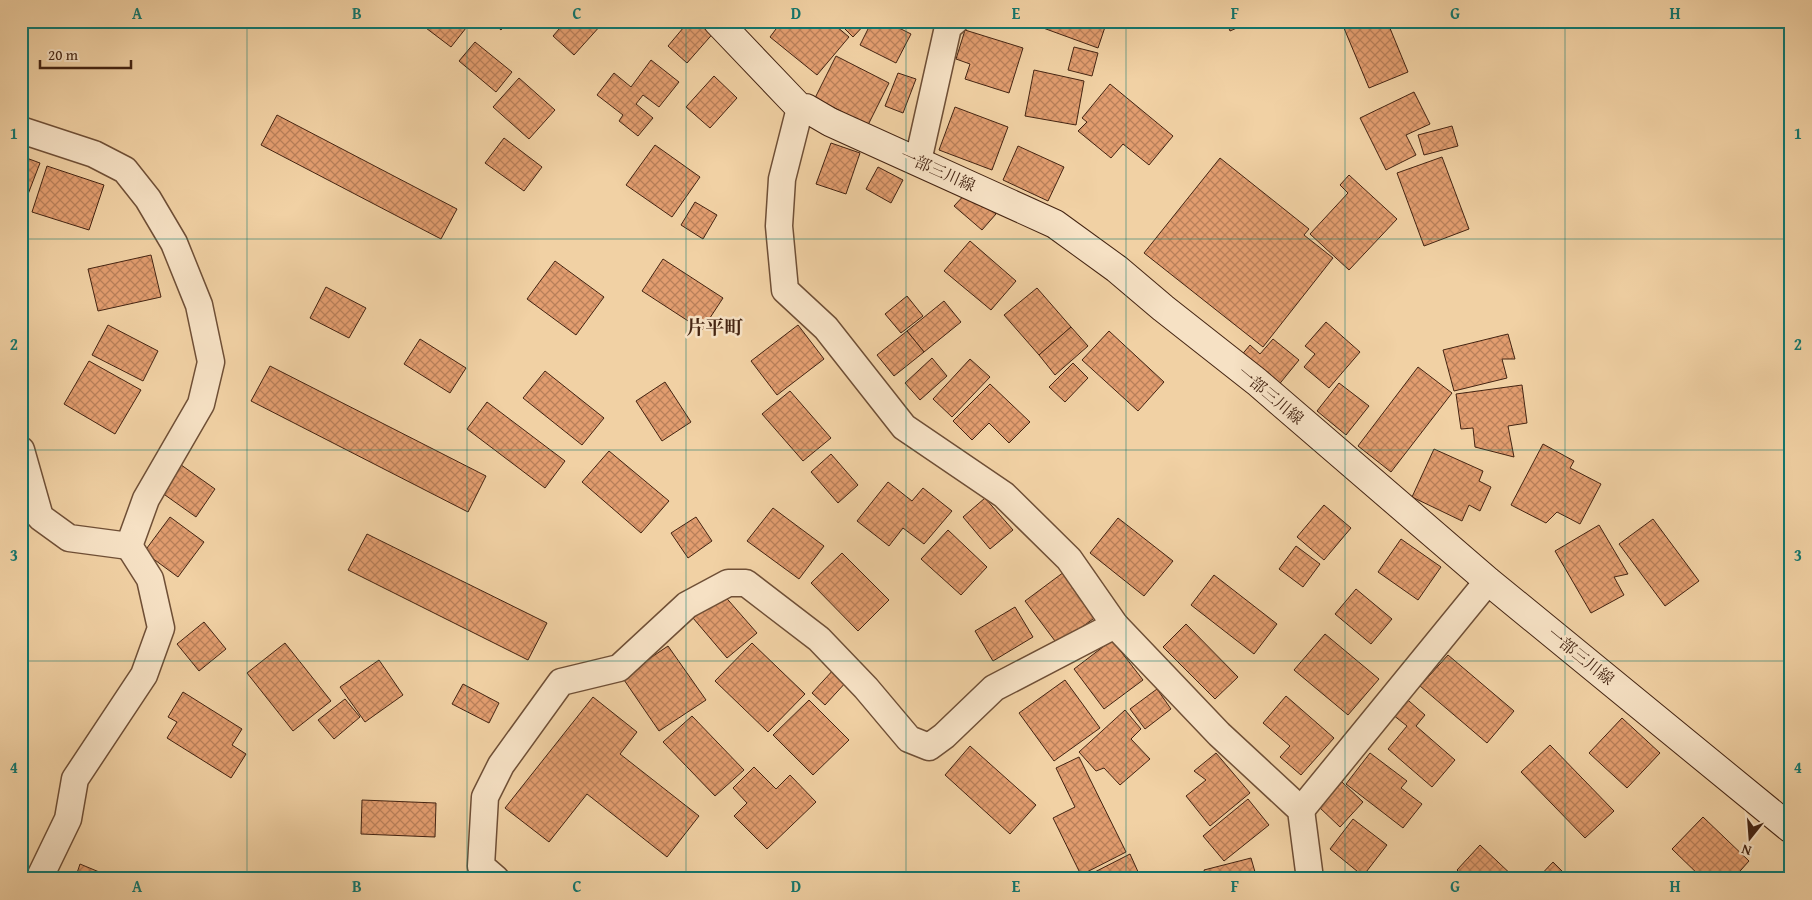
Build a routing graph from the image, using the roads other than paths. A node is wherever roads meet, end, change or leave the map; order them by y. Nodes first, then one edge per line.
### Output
1 (717, 21) edge
2 (955, 21) edge
3 (800, 108) junction
4 (21, 130) edge
5 (918, 161) junction
6 (21, 450) edge
7 (129, 546) junction
8 (1488, 581) junction
9 (1116, 625) junction
10 (1301, 810) junction
11 (1791, 828) edge
12 (39, 879) edge
13 (496, 879) edge
14 (1310, 879) edge

1 - 3 main road, 一部三川線
2 - 5 street
3 - 5 main road, 一部三川線
3 - 9 street
4 - 7 street
5 - 8 main road, 一部三川線
6 - 7 street
7 - 12 street
8 - 10 street
8 - 11 main road, 一部三川線
9 - 10 street
9 - 13 street
10 - 14 street

